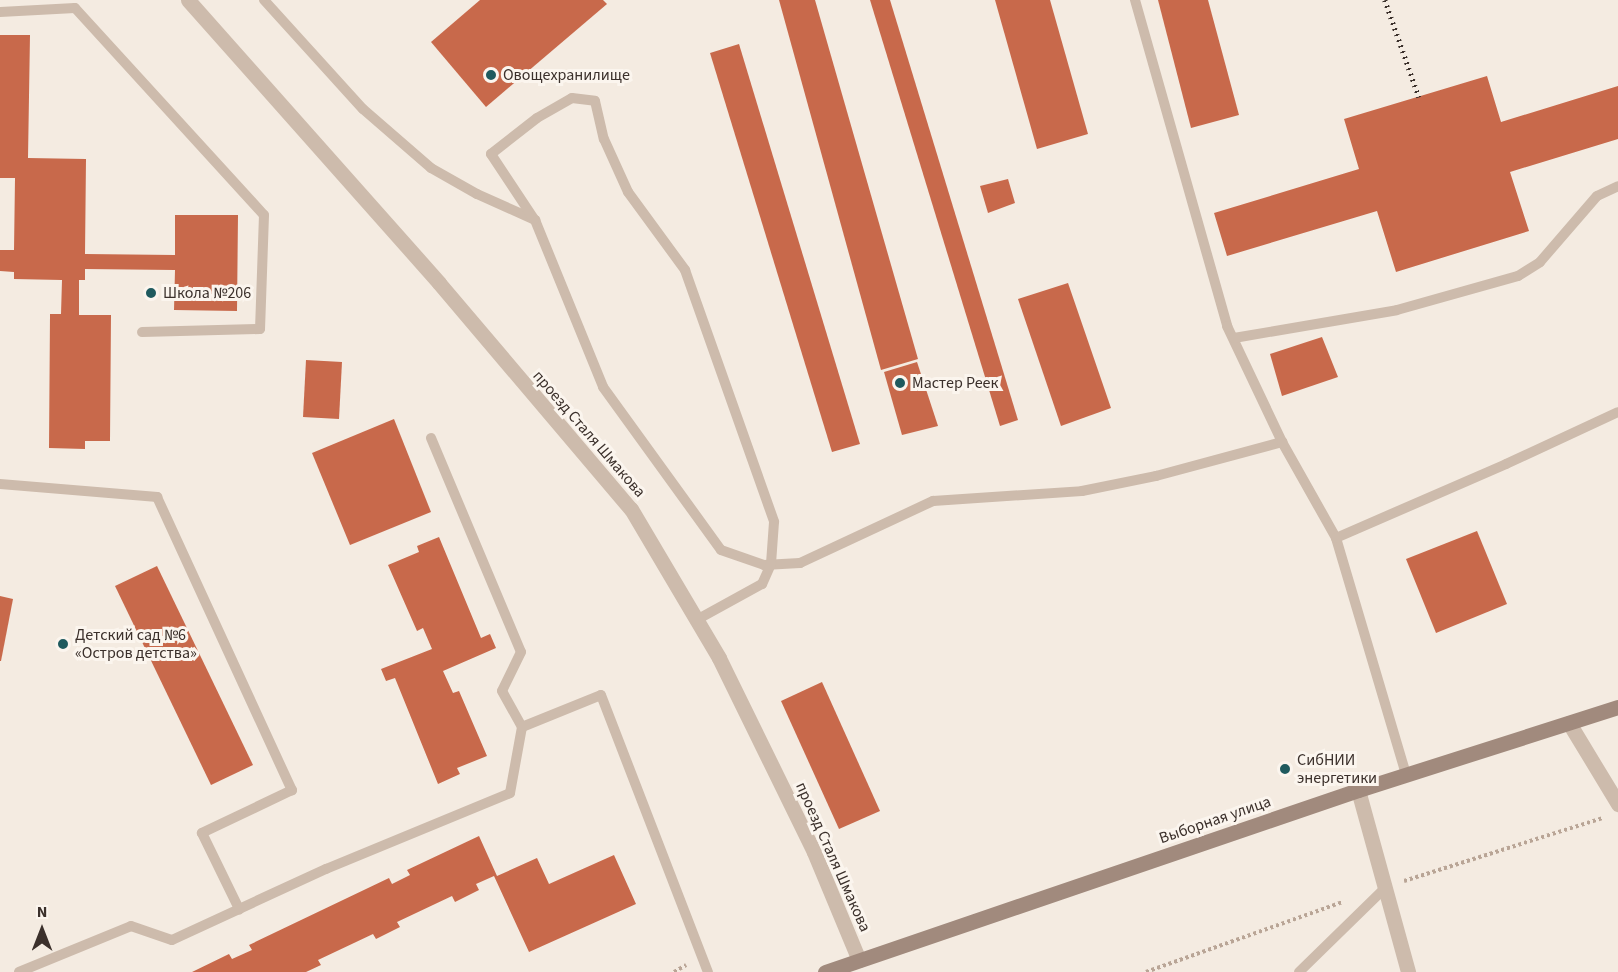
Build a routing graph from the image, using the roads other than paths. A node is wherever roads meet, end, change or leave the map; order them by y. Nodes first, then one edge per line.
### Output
1 (188, 0) edge
2 (264, 0) edge
3 (1135, 0) edge
4 (0, 12) edge
5 (1618, 186) edge
6 (535, 220) junction
7 (142, 332) dead end
8 (1234, 339) junction
9 (1618, 412) edge
10 (431, 438) dead end
11 (1282, 442) junction
12 (0, 484) edge
13 (1336, 538) junction
14 (771, 564) junction
15 (698, 619) junction
16 (1618, 707) edge
17 (1569, 723) junction
18 (522, 728) junction
19 (1406, 774) junction
20 (1358, 790) junction
21 (1618, 804) edge
22 (1386, 886) junction
23 (239, 909) junction
24 (860, 960) junction
25 (19, 972) edge
26 (708, 972) edge
27 (825, 972) edge
28 (1299, 972) edge
29 (1408, 972) edge

1 - 15 street, проезд Сталя Шмакова
2 - 6 lane
3 - 8 lane
4 - 7 lane
5 - 8 lane
6 - 14 lane
6 - 14 lane
8 - 11 lane
9 - 13 lane
10 - 18 lane
11 - 13 lane
11 - 14 lane
12 - 23 lane
13 - 19 lane
14 - 15 lane
15 - 24 street, проезд Сталя Шмакова
16 - 17 main road, Выборная улица
17 - 19 main road, Выборная улица
17 - 21 street
18 - 23 lane
18 - 26 lane
19 - 20 main road, Выборная улица
20 - 22 street
20 - 24 main road, Выборная улица
22 - 28 lane
22 - 29 street
23 - 25 lane
24 - 27 main road, Выборная улица

